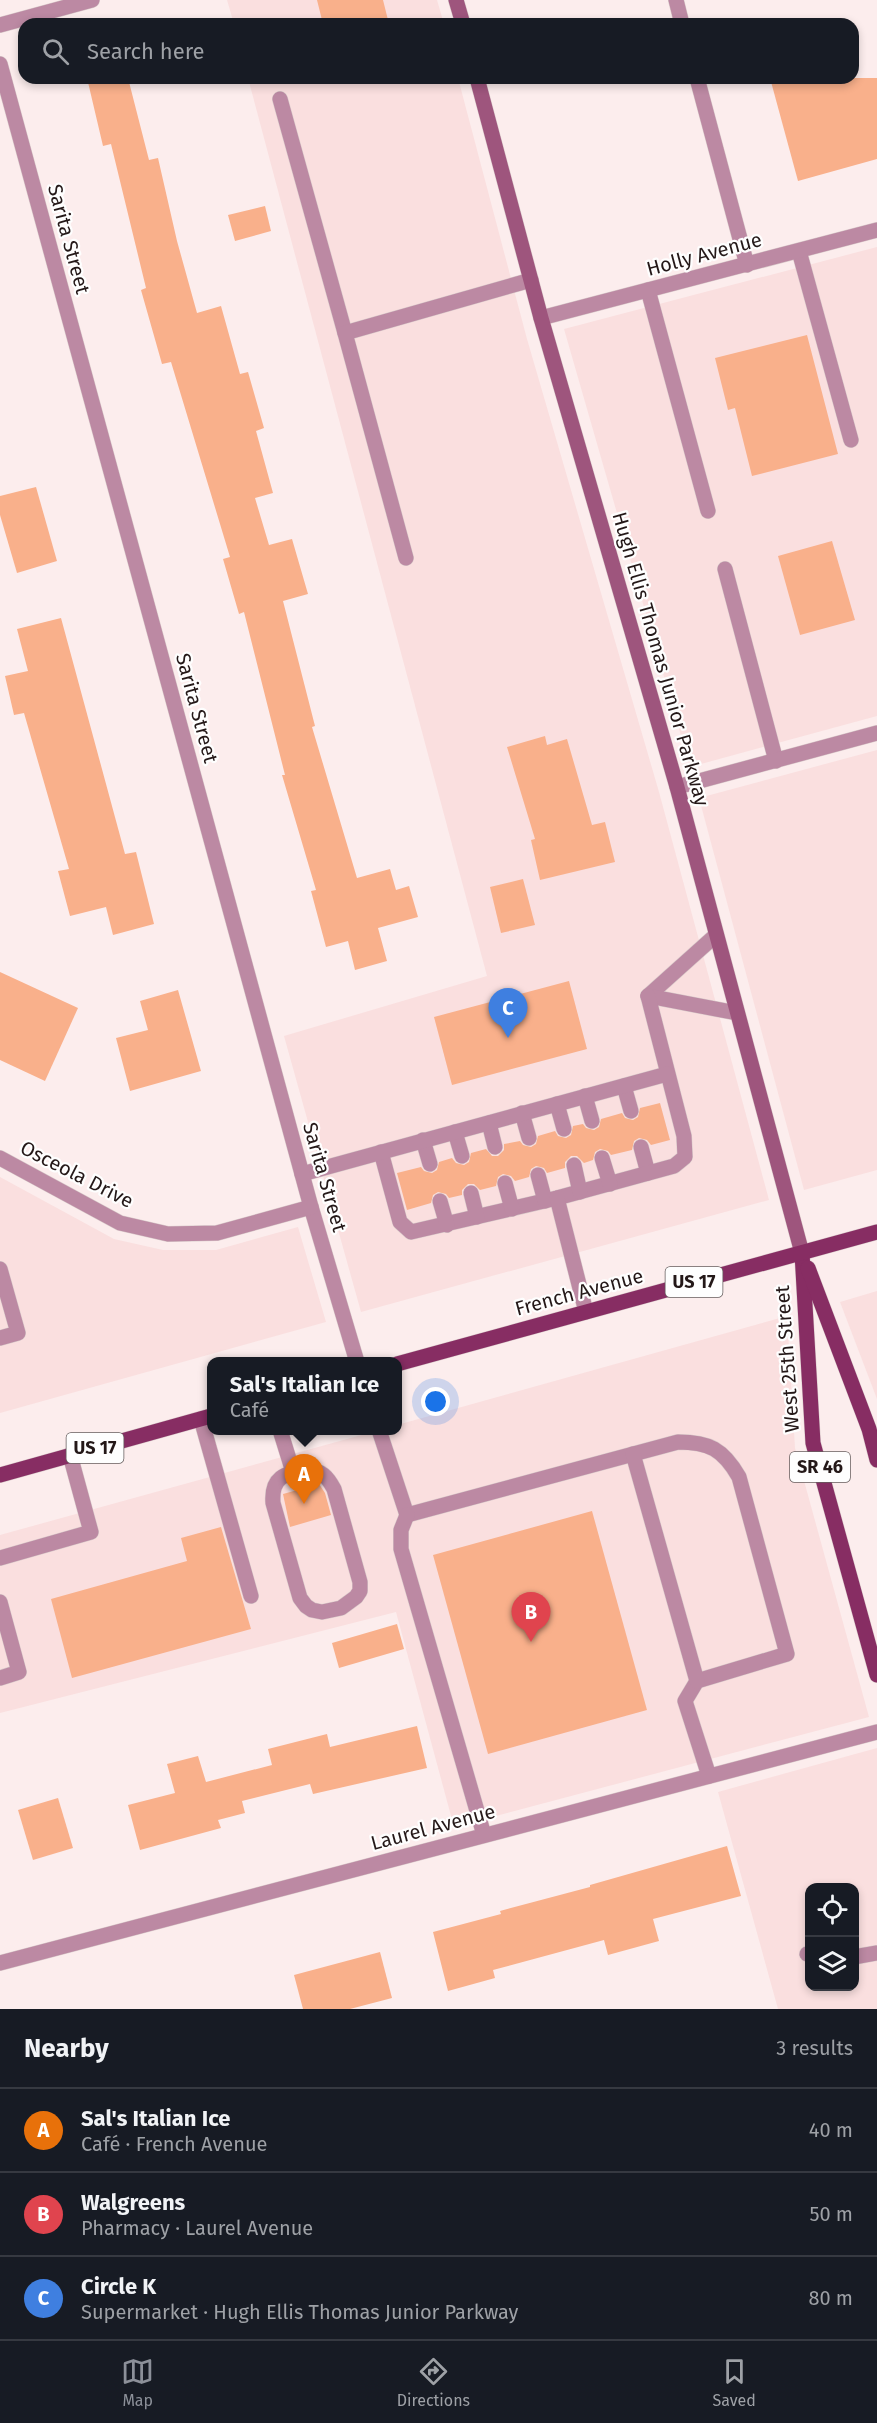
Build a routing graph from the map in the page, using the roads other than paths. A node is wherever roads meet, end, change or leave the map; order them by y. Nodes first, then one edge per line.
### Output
1 (92, 0) edge
2 (456, 0) edge
3 (676, 0) edge
4 (26, 18) edge
5 (461, 18) edge
6 (680, 18) edge
7 (18, 20) edge
8 (0, 25) edge
9 (0, 64) edge
10 (479, 84) edge
11 (699, 84) edge
12 (280, 99) dead end
13 (877, 230) edge
14 (799, 251) junction
15 (747, 265) junction
16 (531, 280) junction
17 (648, 290) junction
18 (541, 318) junction
19 (345, 333) junction
20 (851, 440) dead end
21 (708, 511) dead end
22 (406, 558) dead end
23 (725, 569) dead end
24 (877, 733) edge
25 (776, 761) junction
26 (677, 787) junction
27 (716, 935) junction
28 (648, 996) junction
29 (737, 1013) junction
30 (667, 1074) junction
31 (624, 1086) junction
32 (585, 1096) junction
33 (557, 1104) junction
34 (631, 1111) dead end
35 (522, 1113) junction
36 (592, 1121) dead end
37 (489, 1123) junction
38 (564, 1129) dead end
39 (455, 1132) junction
40 (529, 1138) dead end
41 (423, 1140) junction
42 (495, 1147) dead end
43 (641, 1148) dead end
44 (381, 1152) junction
45 (462, 1156) dead end
46 (602, 1158) dead end
47 (2, 1162) edge
48 (430, 1164) dead end
49 (574, 1166) dead end
50 (648, 1173) junction
51 (302, 1174) junction
52 (538, 1175) dead end
53 (505, 1183) dead end
54 (610, 1184) junction
55 (471, 1192) dead end
56 (580, 1192) junction
57 (551, 1199) junction
58 (440, 1201) dead end
59 (311, 1207) junction
60 (512, 1209) junction
61 (477, 1217) junction
62 (447, 1225) junction
63 (877, 1232) edge
64 (802, 1253) junction
65 (0, 1269) edge
66 (586, 1312) junction
67 (0, 1338) edge
68 (356, 1357) edge
69 (402, 1363) edge
70 (206, 1417) edge
71 (211, 1435) edge
72 (281, 1435) edge
73 (380, 1435) edge
74 (874, 1436) edge
75 (633, 1454) junction
76 (70, 1455) junction
77 (877, 1460) edge
78 (293, 1472) junction
79 (0, 1474) edge
80 (408, 1515) junction
81 (0, 1558) edge
82 (251, 1596) dead end
83 (0, 1602) edge
84 (877, 1675) edge
85 (0, 1678) edge
86 (697, 1682) junction
87 (877, 1732) edge
88 (709, 1776) junction
89 (484, 1835) junction
90 (877, 1953) edge
91 (859, 1956) edge
92 (0, 1963) edge

1 - 4 street
2 - 5 main road
3 - 6 street
7 - 8 street
9 - 51 street, Sarita Street
10 - 16 main road, Hugh Ellis Thomas Junior Parkway
11 - 15 street
12 - 19 street
13 - 14 street, Holly Avenue
14 - 15 street, Holly Avenue
14 - 20 street
15 - 17 street, Holly Avenue
16 - 18 main road, Hugh Ellis Thomas Junior Parkway
16 - 19 street
17 - 18 street, Holly Avenue
17 - 21 street
18 - 26 main road, Hugh Ellis Thomas Junior Parkway
19 - 22 street
23 - 25 street
24 - 25 street
25 - 26 street
26 - 27 main road, Hugh Ellis Thomas Junior Parkway
27 - 28 street
27 - 29 main road, Hugh Ellis Thomas Junior Parkway
28 - 29 street
28 - 30 street
29 - 64 main road, Hugh Ellis Thomas Junior Parkway
30 - 31 street
30 - 50 street
31 - 32 street
31 - 34 street
32 - 33 street
32 - 36 street
33 - 35 street
33 - 38 street
35 - 37 street
35 - 40 street
37 - 39 street
37 - 42 street
39 - 41 street
39 - 45 street
41 - 44 street
41 - 48 street
43 - 50 street
44 - 51 street
44 - 62 street
46 - 54 street
47 - 59 street, Osceola Drive
49 - 56 street
50 - 54 street
51 - 59 street, Sarita Street
52 - 57 street
53 - 60 street
54 - 56 street
55 - 61 street
56 - 57 street
57 - 60 street
57 - 66 street
58 - 62 street
59 - 68 street, Sarita Street
60 - 61 street
61 - 62 street
63 - 64 main road, French Avenue / US 17
64 - 66 main road, French Avenue / US 17
64 - 74 main road, West 25th Street / SR 46
64 - 84 main road, West 25th Street / SR 46
65 - 67 street
66 - 69 main road, French Avenue / US 17
70 - 76 main road, US 17
71 - 82 street
72 - 78 street
73 - 80 street
74 - 77 main road, West 25th Street / SR 46
75 - 80 street
75 - 86 street
75 - 86 street
76 - 79 main road, US 17
76 - 81 street
78 - 78 street
80 - 89 street
83 - 85 street
86 - 88 street
87 - 88 street, Laurel Avenue
88 - 89 street, Laurel Avenue
89 - 92 street, Laurel Avenue
90 - 91 street

